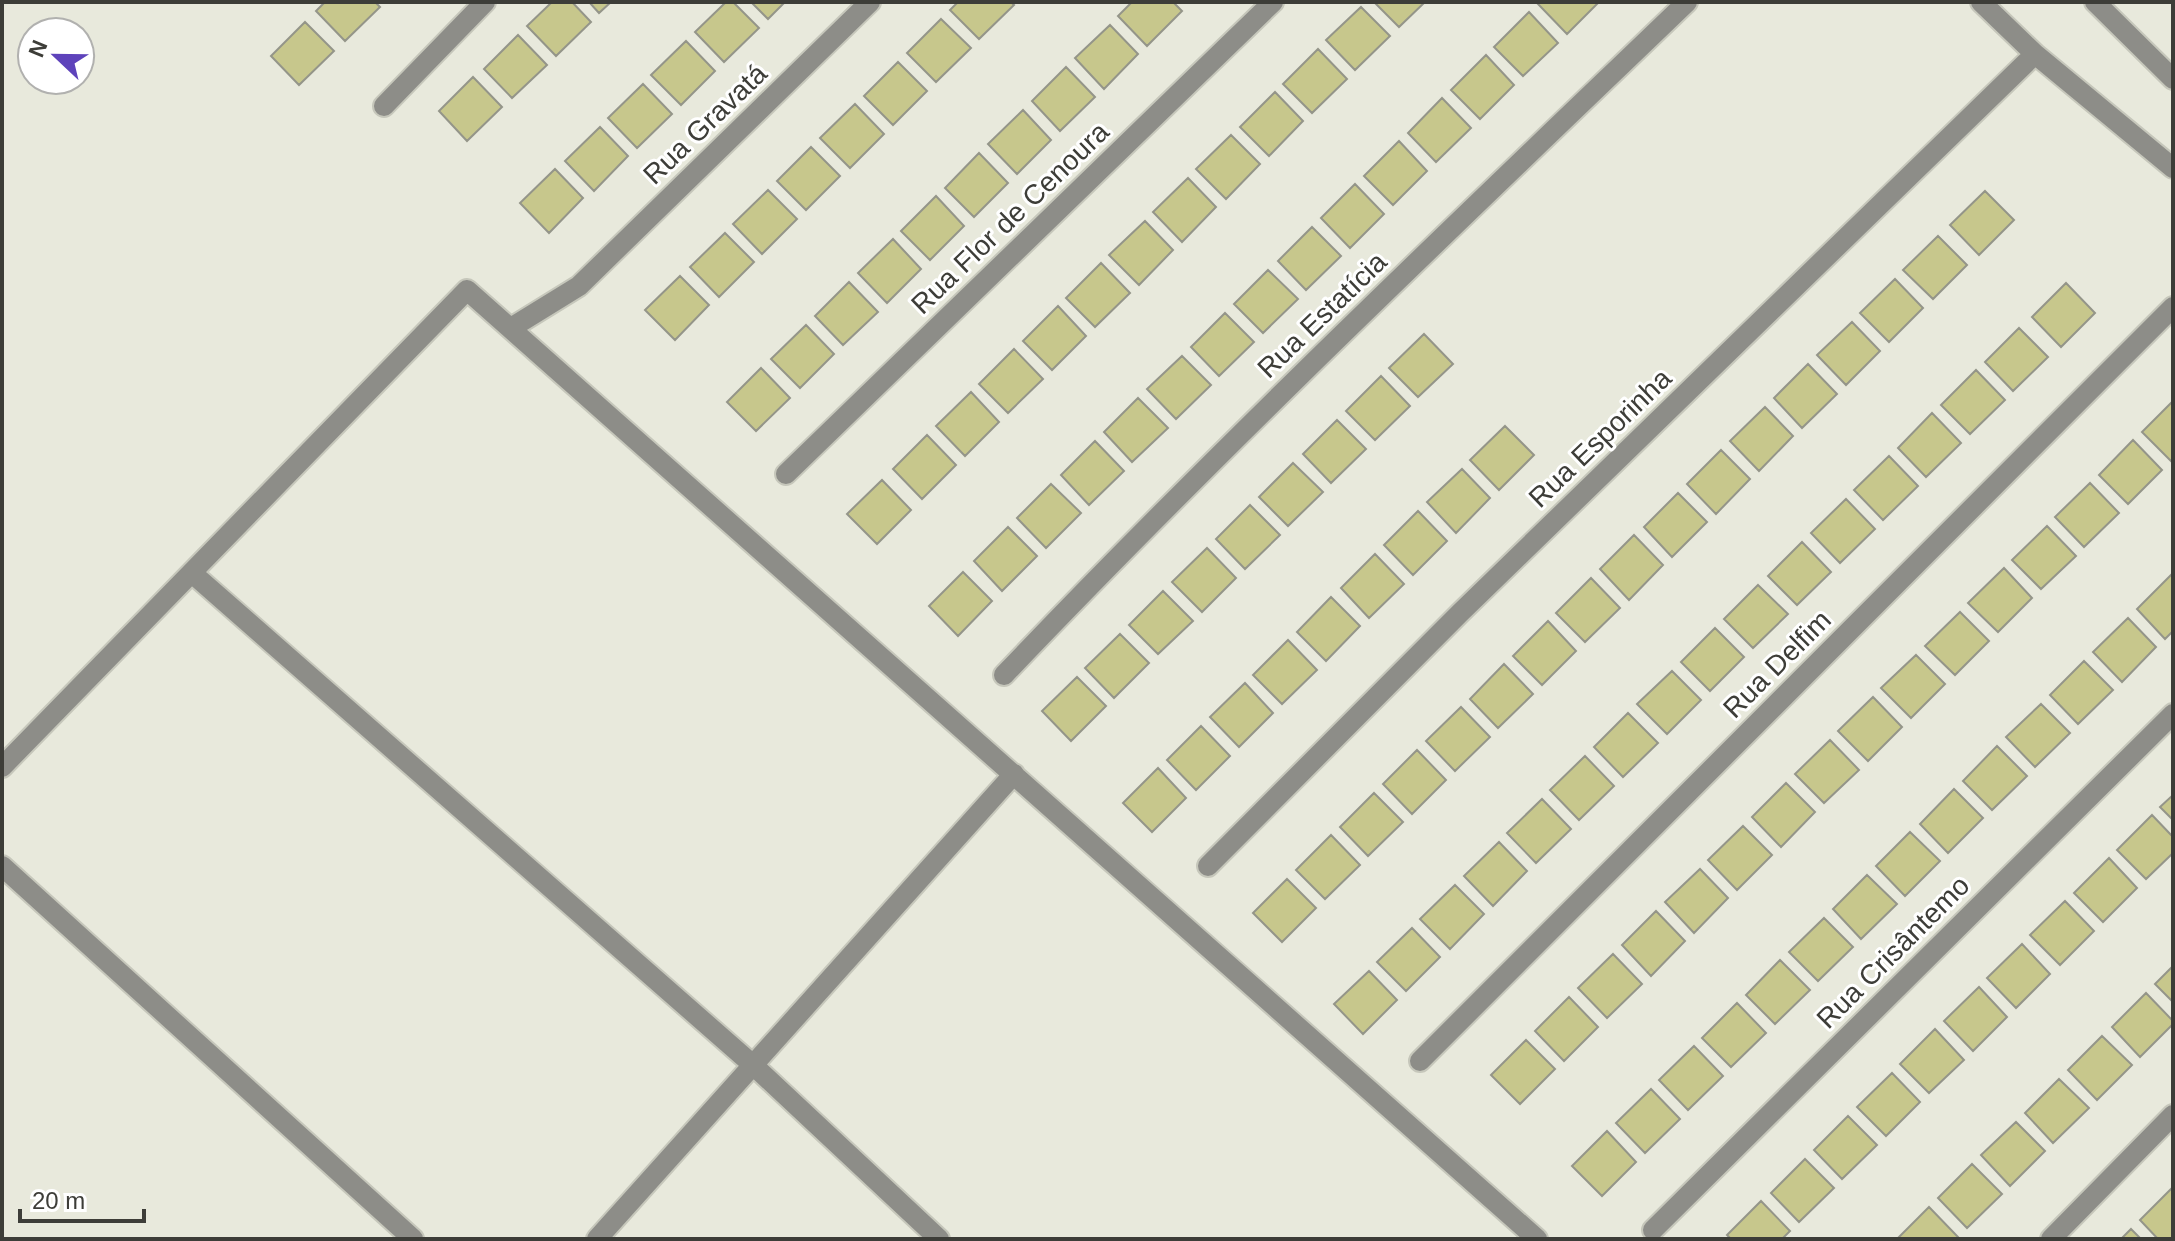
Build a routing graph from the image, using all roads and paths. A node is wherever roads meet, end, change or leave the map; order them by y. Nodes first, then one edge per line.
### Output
1 (485, 2) edge
2 (870, 2) edge
3 (1273, 2) edge
4 (1687, 2) edge
5 (1981, 2) edge
6 (2095, 2) edge
7 (2035, 54) junction
8 (2173, 79) edge
9 (384, 106) dead end
10 (2173, 168) edge
11 (2173, 307) edge
12 (511, 328) junction
13 (786, 474) dead end
14 (192, 573) junction
15 (1004, 675) dead end
16 (2173, 714) edge
17 (2, 767) edge
18 (1014, 774) junction
19 (2, 866) edge
20 (1208, 866) dead end
21 (1420, 1061) dead end
22 (753, 1065) junction
23 (2173, 1115) edge
24 (1653, 1230) dead end
25 (413, 1239) edge
26 (597, 1239) edge
27 (939, 1239) edge
28 (1537, 1239) edge
29 (2051, 1239) edge

1 - 9 street
2 - 12 street, Rua Gravatá
3 - 13 street, Rua Flor de Cenoura
4 - 15 street, Rua Estatícia
5 - 7 street
6 - 8 street
7 - 10 street
7 - 20 street, Rua Esporinha
11 - 21 street, Rua Delfim
12 - 14 street
12 - 18 street
14 - 17 street
14 - 22 street
16 - 24 street, Rua Crisântemo
18 - 22 street
18 - 28 street
19 - 25 street
22 - 26 street
22 - 27 street
23 - 29 street

